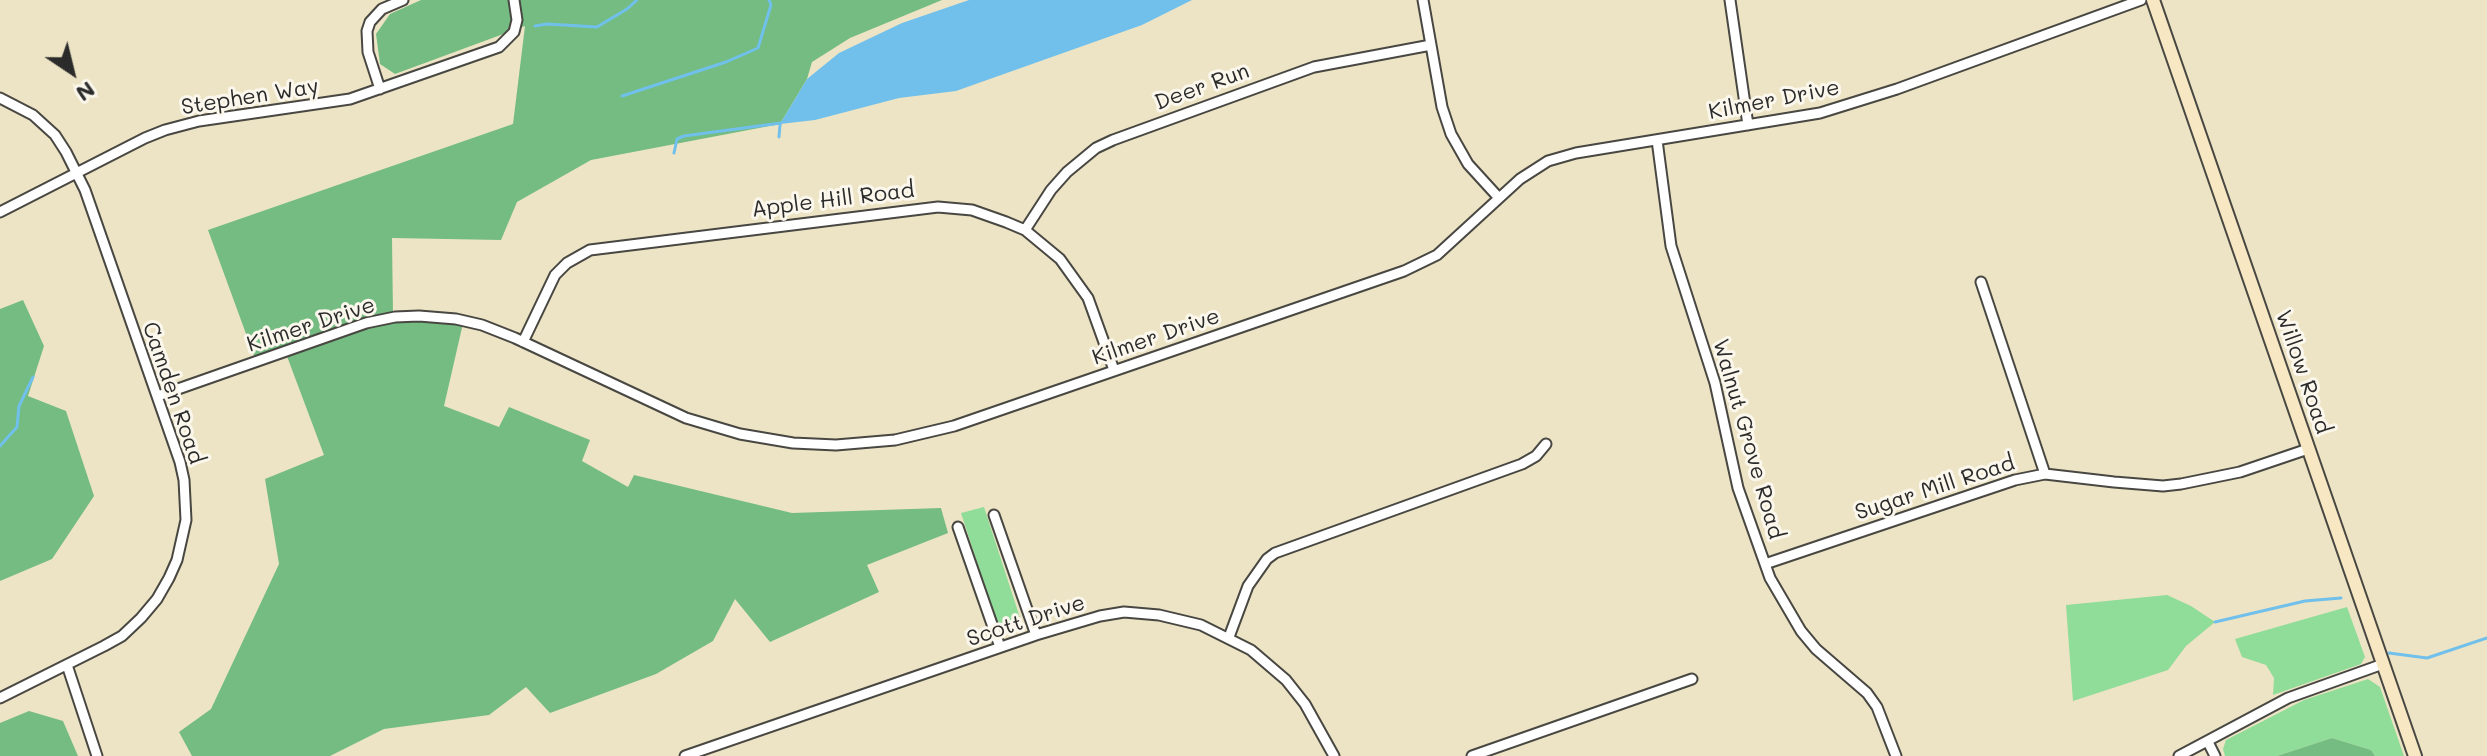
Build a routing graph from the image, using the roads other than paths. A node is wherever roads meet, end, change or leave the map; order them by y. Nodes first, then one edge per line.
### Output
1 (403, 0) edge
2 (514, 0) edge
3 (1423, 0) edge
4 (1730, 0) edge
5 (2141, 0) edge
6 (2153, 0) edge
7 (1431, 45) junction
8 (380, 89) junction
9 (0, 98) edge
10 (1748, 125) junction
11 (1657, 140) junction
12 (77, 173) junction
13 (1499, 198) junction
14 (0, 212) edge
15 (1025, 230) junction
16 (1981, 282) dead end
17 (523, 342) junction
18 (1114, 370) junction
19 (158, 396) junction
20 (1546, 444) dead end
21 (2308, 449) junction
22 (2045, 474) junction
23 (994, 515) dead end
24 (958, 527) dead end
25 (1765, 564) junction
26 (1036, 635) junction
27 (1229, 637) junction
28 (1000, 647) junction
29 (2383, 664) junction
30 (67, 665) junction
31 (1692, 679) dead end
32 (0, 698) edge
33 (2208, 742) junction
34 (97, 756) edge
35 (685, 756) edge
36 (1334, 756) edge
37 (1472, 756) edge
38 (1896, 756) edge
39 (2179, 756) edge
40 (2215, 756) edge
41 (2415, 756) edge

1 - 8 street
2 - 8 street, Stephen Way
3 - 7 street
4 - 10 street
5 - 10 street, Kilmer Drive
6 - 21 street, Willow Road
7 - 13 street
7 - 15 street, Deer Run
8 - 12 street, Stephen Way
9 - 12 street, Camden Road
10 - 11 street, Kilmer Drive
11 - 13 street, Kilmer Drive
11 - 25 street, Walnut Grove Road
12 - 14 street, Stephen Way
12 - 19 street, Camden Road
13 - 18 street, Kilmer Drive
15 - 17 street, Apple Hill Road
15 - 18 street, Apple Hill Road
16 - 22 street
17 - 18 street, Kilmer Drive
17 - 19 street, Kilmer Drive
19 - 30 street, Camden Road
20 - 27 street
21 - 22 street, Sugar Mill Road
21 - 29 street, Willow Road
22 - 25 street, Sugar Mill Road
23 - 26 street
24 - 28 street
25 - 38 street, Walnut Grove Road
26 - 27 street, Scott Drive
26 - 28 street, Scott Drive
27 - 36 street, Scott Drive
28 - 35 street, Scott Drive
29 - 33 street
29 - 41 street, Willow Road
30 - 32 street, Camden Road
30 - 34 street
31 - 37 street
33 - 39 street
33 - 40 street

